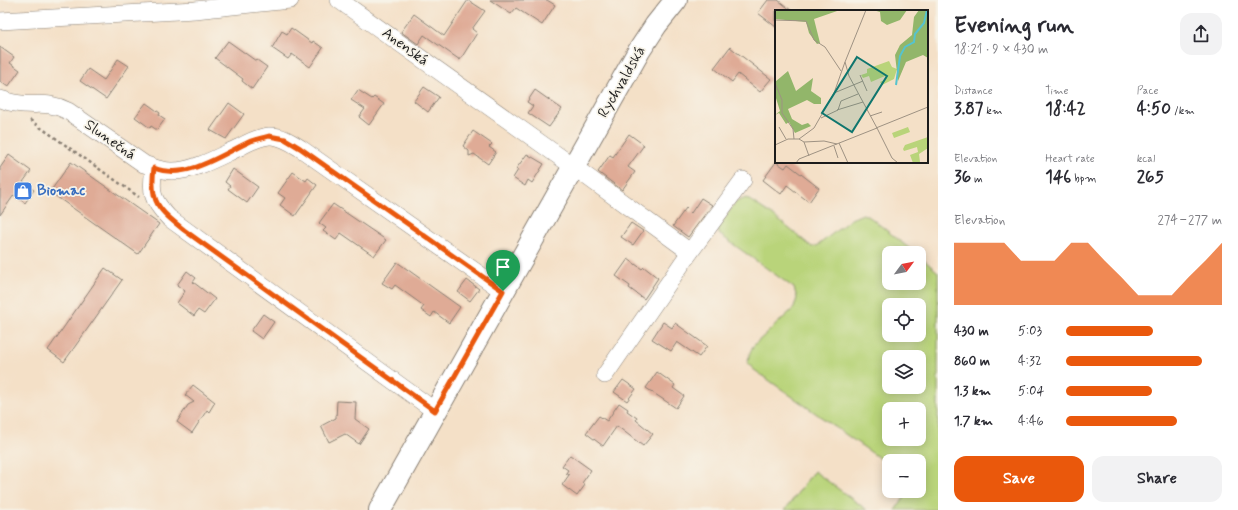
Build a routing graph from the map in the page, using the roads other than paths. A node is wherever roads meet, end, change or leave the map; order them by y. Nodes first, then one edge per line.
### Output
1 (290, 0) edge
2 (339, 0) edge
3 (676, 0) edge
4 (0, 21) edge
5 (0, 99) edge
6 (574, 167) junction
7 (154, 168) junction
8 (743, 180) dead end
9 (690, 252) junction
10 (503, 291) junction
11 (605, 375) dead end
12 (435, 411) junction
13 (380, 510) edge

1 - 4 street
2 - 6 street, Anenská
3 - 6 street, Rychvaldská
5 - 7 street, Slunečná
6 - 9 street
6 - 10 street, Rychvaldská
7 - 10 street, Slunečná
7 - 12 street
8 - 9 street
9 - 11 street
10 - 12 street, Rychvaldská
12 - 13 street, Rychvaldská

